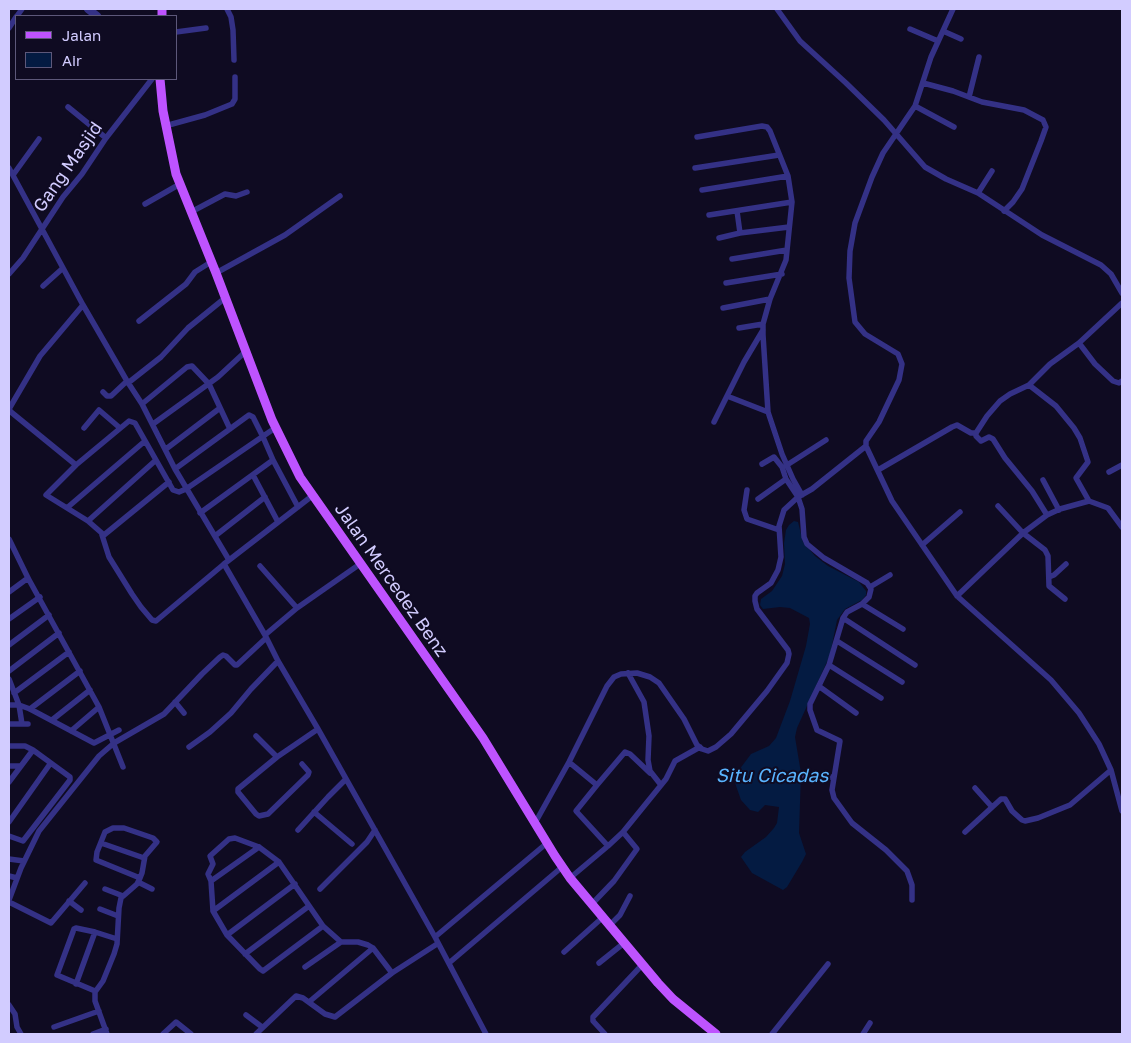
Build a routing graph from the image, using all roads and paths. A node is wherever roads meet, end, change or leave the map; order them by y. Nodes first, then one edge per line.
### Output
1 (227, 9) edge
2 (777, 9) edge
3 (953, 9) edge
4 (206, 28) dead end
5 (910, 29) dead end
6 (943, 31) junction
7 (178, 32) edge
8 (961, 38) dead end
9 (938, 41) junction
10 (980, 57) dead end
11 (234, 60) dead end
12 (235, 77) dead end
13 (151, 80) edge
14 (160, 80) edge
15 (924, 83) junction
16 (969, 97) junction
17 (915, 106) junction
18 (68, 107) dead end
19 (165, 126) junction
20 (954, 127) dead end
21 (896, 134) junction
22 (697, 137) dead end
23 (106, 138) junction
24 (39, 139) dead end
25 (779, 155) junction
26 (9, 168) edge
27 (695, 168) dead end
28 (992, 171) dead end
29 (13, 175) junction
30 (788, 176) junction
31 (180, 184) junction
32 (702, 190) dead end
33 (246, 192) dead end
34 (978, 194) junction
35 (340, 196) dead end
36 (792, 202) junction
37 (145, 204) dead end
38 (737, 211) junction
39 (1004, 211) junction
40 (191, 212) junction
41 (709, 215) dead end
42 (789, 227) junction
43 (42, 230) junction
44 (740, 233) junction
45 (719, 238) dead end
46 (787, 250) junction
47 (732, 259) dead end
48 (211, 262) junction
49 (63, 268) junction
50 (216, 273) junction
51 (9, 274) edge
52 (782, 274) junction
53 (726, 283) dead end
54 (43, 286) dead end
55 (1122, 293) edge
56 (225, 298) junction
57 (770, 299) junction
58 (1122, 303) edge
59 (83, 305) junction
60 (723, 308) dead end
61 (139, 320) dead end
62 (763, 327) junction
63 (739, 328) dead end
64 (1079, 343) junction
65 (245, 352) junction
66 (1122, 381) edge
67 (128, 382) junction
68 (209, 384) junction
69 (1029, 385) junction
70 (104, 392) dead end
71 (727, 396) junction
72 (11, 398) edge
73 (142, 404) junction
74 (220, 408) junction
75 (768, 412) junction
76 (714, 422) dead end
77 (153, 424) junction
78 (84, 428) dead end
79 (120, 428) junction
80 (275, 428) junction
81 (230, 429) junction
82 (976, 433) junction
83 (263, 437) junction
84 (145, 440) junction
85 (826, 440) dead end
86 (866, 446) junction
87 (166, 449) junction
88 (156, 460) junction
89 (273, 460) junction
90 (762, 464) dead end
91 (76, 465) junction
92 (787, 465) junction
93 (1122, 465) edge
94 (175, 469) junction
95 (878, 470) junction
96 (1109, 472) dead end
97 (253, 475) junction
98 (786, 478) junction
99 (1043, 480) dead end
100 (169, 482) junction
101 (186, 489) junction
102 (747, 490) dead end
103 (312, 496) junction
104 (800, 496) junction
105 (264, 497) junction
106 (758, 499) dead end
107 (1088, 501) junction
108 (998, 506) dead end
109 (68, 507) junction
110 (298, 507) junction
111 (1058, 510) junction
112 (960, 512) dead end
113 (200, 513) junction
114 (1047, 515) junction
115 (88, 521) junction
116 (278, 522) junction
117 (1122, 527) edge
118 (779, 530) junction
119 (1023, 534) junction
120 (102, 535) junction
121 (214, 536) junction
122 (9, 539) edge
123 (922, 545) junction
124 (226, 562) junction
125 (360, 564) junction
126 (1066, 564) dead end
127 (260, 566) dead end
128 (890, 576) dead end
129 (1049, 577) junction
130 (28, 578) junction
131 (870, 587) junction
132 (9, 592) edge
133 (957, 596) junction
134 (40, 597) junction
135 (1065, 599) dead end
136 (862, 604) junction
137 (297, 608) junction
138 (49, 615) junction
139 (843, 618) junction
140 (9, 619) edge
141 (903, 629) dead end
142 (59, 633) junction
143 (266, 636) junction
144 (837, 641) junction
145 (9, 645) edge
146 (70, 652) junction
147 (278, 661) junction
148 (829, 665) junction
149 (915, 665) dead end
150 (9, 671) edge
151 (80, 671) junction
152 (628, 673) junction
153 (9, 681) edge
154 (902, 682) dead end
155 (820, 687) junction
156 (90, 690) junction
157 (14, 693) junction
158 (881, 698) dead end
159 (175, 702) junction
160 (9, 705) edge
161 (19, 705) junction
162 (99, 708) junction
163 (30, 709) junction
164 (184, 712) dead end
165 (856, 713) dead end
166 (52, 720) junction
167 (9, 724) edge
168 (318, 729) junction
169 (118, 730) dead end
170 (71, 731) junction
171 (110, 734) junction
172 (256, 736) dead end
173 (114, 743) junction
174 (9, 746) edge
175 (189, 747) dead end
176 (700, 747) junction
177 (34, 750) junction
178 (277, 757) junction
179 (569, 762) junction
180 (50, 764) junction
181 (302, 764) dead end
182 (9, 766) edge
183 (21, 766) junction
184 (123, 767) dead end
185 (1111, 770) junction
186 (652, 774) junction
187 (805, 776) dead end
188 (834, 777) junction
189 (346, 779) junction
190 (9, 782) edge
191 (596, 785) junction
192 (661, 785) junction
193 (975, 788) dead end
194 (992, 806) junction
195 (1122, 811) edge
196 (314, 812) junction
197 (9, 822) edge
198 (535, 823) junction
199 (298, 830) dead end
200 (375, 830) junction
201 (623, 832) junction
202 (965, 832) dead end
203 (9, 836) edge
204 (101, 842) junction
205 (547, 843) junction
206 (352, 844) dead end
207 (608, 846) junction
208 (259, 847) junction
209 (144, 858) junction
210 (9, 859) edge
211 (24, 861) junction
212 (279, 862) junction
213 (562, 867) junction
214 (9, 876) edge
215 (17, 878) junction
216 (570, 878) junction
217 (139, 880) junction
218 (211, 881) junction
219 (85, 884) dead end
220 (295, 884) junction
221 (105, 889) dead end
222 (152, 889) dead end
223 (320, 889) dead end
224 (123, 896) junction
225 (630, 896) dead end
226 (912, 900) dead end
227 (9, 901) edge
228 (70, 901) junction
229 (591, 905) junction
230 (309, 906) junction
231 (100, 909) dead end
232 (81, 910) dead end
233 (213, 911) junction
234 (118, 916) junction
235 (602, 918) junction
236 (323, 926) junction
237 (609, 926) junction
238 (95, 932) junction
239 (227, 934) junction
240 (435, 937) junction
241 (117, 939) junction
242 (341, 942) junction
243 (624, 943) junction
244 (438, 944) junction
245 (373, 948) junction
246 (564, 952) dead end
247 (246, 954) junction
248 (449, 963) junction
249 (599, 963) dead end
250 (642, 964) junction
251 (828, 964) dead end
252 (305, 966) dead end
253 (392, 974) junction
254 (76, 984) junction
255 (95, 991) junction
256 (309, 1002) junction
257 (9, 1005) edge
258 (99, 1011) junction
259 (246, 1015) dead end
260 (870, 1023) dead end
261 (54, 1027) dead end
262 (262, 1027) junction
263 (106, 1032) edge
264 (21, 1034) edge
265 (93, 1034) edge
266 (163, 1034) edge
267 (191, 1034) edge
268 (256, 1034) edge
269 (486, 1034) edge
270 (605, 1034) edge
271 (716, 1034) edge
272 (772, 1034) edge
273 (863, 1034) edge

1 - 11 street
2 - 21 street
3 - 6 street
4 - 7 street
5 - 9 street
6 - 8 street
6 - 9 street
9 - 15 street
10 - 16 street
12 - 19 street
13 - 23 street, Gang Masjid
14 - 19 main road, Jalan Mercedez Benz
15 - 16 street
15 - 17 street
16 - 39 street
17 - 20 street
17 - 21 street
18 - 23 street
19 - 31 main road, Jalan Mercedez Benz
21 - 34 street
21 - 86 street
22 - 25 street
23 - 43 street, Gang Masjid
24 - 29 street
25 - 27 street
25 - 30 street
26 - 29 street
28 - 34 street
29 - 43 street
30 - 32 street
30 - 36 street
31 - 37 street
31 - 40 main road, Jalan Mercedez Benz
33 - 40 street
34 - 39 street
35 - 50 street
36 - 38 street
36 - 42 street
38 - 41 street
38 - 44 street
39 - 55 street
40 - 48 main road, Jalan Mercedez Benz
42 - 44 street
42 - 46 street
43 - 49 street
43 - 51 street, Gang Masjid
44 - 45 street
46 - 47 street
46 - 52 street
48 - 50 main road, Jalan Mercedez Benz
48 - 61 street
49 - 54 street
49 - 59 street
50 - 56 main road, Jalan Mercedez Benz
52 - 53 street
52 - 57 street
56 - 65 main road, Jalan Mercedez Benz
56 - 67 street
57 - 60 street
57 - 62 street
58 - 64 street
59 - 67 street
59 - 72 street
62 - 63 street
62 - 71 street
62 - 75 street
64 - 66 street
64 - 69 street
65 - 68 street
65 - 80 main road, Jalan Mercedez Benz
67 - 70 street
67 - 73 street
68 - 73 street
68 - 74 street
68 - 77 street
69 - 82 street
69 - 107 street
71 - 75 street
71 - 76 street
72 - 91 street
73 - 77 street
74 - 81 street
74 - 87 street
75 - 92 street
77 - 87 street
78 - 79 street
79 - 84 street
79 - 91 street
80 - 83 street
80 - 103 main road, Jalan Mercedez Benz
81 - 83 street
81 - 94 street
82 - 95 street
82 - 114 street
83 - 89 street
83 - 101 street
84 - 88 street
84 - 109 street
85 - 92 street
86 - 95 street
86 - 104 street
87 - 94 street
88 - 100 street
88 - 115 street
89 - 97 street
89 - 110 street
90 - 98 street
91 - 109 street
92 - 104 street
93 - 96 street
94 - 101 street
95 - 123 street
97 - 105 street
97 - 113 street
98 - 104 street
98 - 106 street
99 - 111 street
100 - 101 street
100 - 120 street
101 - 113 street
102 - 118 street
103 - 110 street
103 - 125 main road, Jalan Mercedez Benz
104 - 118 street
104 - 131 street
105 - 116 street
105 - 121 street
107 - 111 street
107 - 117 street
108 - 119 street
109 - 115 street
110 - 116 street
111 - 114 street
112 - 123 street
113 - 121 street
114 - 119 street
115 - 120 street
116 - 124 street
118 - 176 street
119 - 129 street
119 - 133 street
120 - 124 street
121 - 124 street
122 - 130 street
123 - 133 street
124 - 143 street
125 - 137 street
125 - 198 main road, Jalan Mercedez Benz
126 - 129 street
127 - 137 street
128 - 131 street
129 - 135 street
130 - 132 street
130 - 134 street
131 - 136 street
133 - 185 street
134 - 138 street
134 - 140 street
136 - 139 street
136 - 141 street
137 - 143 street
138 - 142 street
138 - 145 street
139 - 144 street
139 - 149 street
142 - 146 street
142 - 150 street
143 - 147 street
143 - 159 street
144 - 148 street
144 - 154 street
146 - 151 street
146 - 157 street
147 - 168 street
147 - 175 street
148 - 155 street
148 - 158 street
151 - 156 street
151 - 163 street
152 - 176 street
152 - 179 street
152 - 186 street
153 - 157 street
155 - 165 street
155 - 188 street
156 - 162 street
156 - 166 street
157 - 161 street
159 - 164 street
159 - 173 street
160 - 161 street
161 - 163 street
161 - 167 street
162 - 170 street
162 - 171 street
163 - 166 street
166 - 170 street
168 - 178 street
168 - 189 street
169 - 171 street
170 - 171 street
171 - 173 street
172 - 178 street
173 - 184 street
173 - 211 street
174 - 177 street
176 - 192 street
177 - 180 street
177 - 183 street
178 - 181 street
179 - 191 street
179 - 198 street
180 - 197 street
180 - 203 street
182 - 183 street
183 - 190 street
185 - 194 street
185 - 195 street
186 - 191 street
186 - 192 street
187 - 188 street
188 - 226 street
189 - 196 street
189 - 200 street
191 - 207 street
192 - 201 street
193 - 194 street
194 - 202 street
196 - 199 street
196 - 206 street
198 - 205 main road, Jalan Mercedez Benz
200 - 223 street
200 - 240 street
201 - 207 street
201 - 229 street
204 - 209 street
204 - 209 street
204 - 217 street
205 - 213 main road, Jalan Mercedez Benz
205 - 240 street
207 - 216 street
208 - 212 street
208 - 218 street
208 - 218 street
209 - 217 street
210 - 211 street
211 - 215 street
212 - 220 street
212 - 233 street
213 - 216 main road, Jalan Mercedez Benz
213 - 248 street
214 - 215 street
215 - 227 street
216 - 229 main road, Jalan Mercedez Benz
217 - 222 street
217 - 224 street
218 - 233 street
219 - 228 street
220 - 230 street
220 - 239 street
221 - 224 street
224 - 234 street
225 - 237 street
227 - 228 street
228 - 232 street
229 - 235 main road, Jalan Mercedez Benz
230 - 236 street
230 - 247 street
231 - 234 street
233 - 239 street
234 - 241 street
235 - 237 main road, Jalan Mercedez Benz
235 - 246 street
236 - 242 street
236 - 247 street
237 - 243 main road, Jalan Mercedez Benz
238 - 241 street
238 - 254 street
238 - 254 street
239 - 247 street
240 - 244 street
241 - 255 street
242 - 245 street
242 - 252 street
243 - 249 street
243 - 250 main road, Jalan Mercedez Benz
244 - 248 street
244 - 253 street
245 - 253 street
245 - 256 street
248 - 269 street
250 - 270 street
250 - 271 main road, Jalan Mercedez Benz
251 - 272 street
253 - 256 street
254 - 255 street
255 - 258 street
256 - 262 street
257 - 264 street
258 - 261 street
258 - 263 street
259 - 262 street
260 - 273 street
262 - 268 street
263 - 265 street
266 - 267 street

